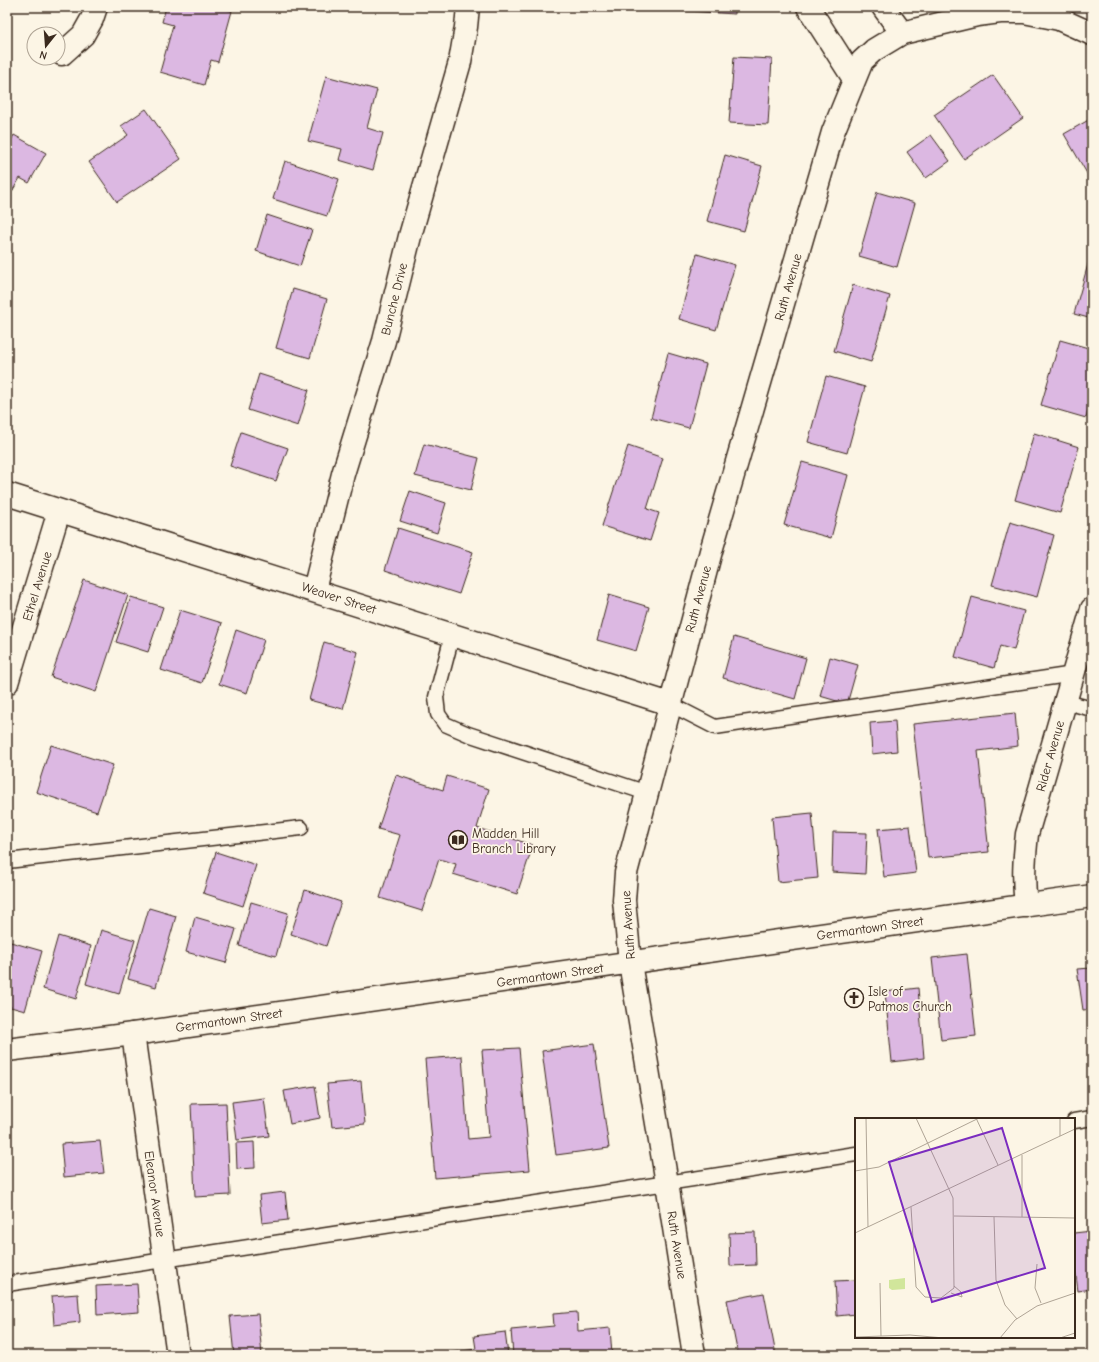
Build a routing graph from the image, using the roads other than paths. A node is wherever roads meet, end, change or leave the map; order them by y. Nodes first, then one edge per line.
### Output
1 (96, 7) edge
2 (468, 7) edge
3 (808, 7) edge
4 (883, 7) edge
5 (902, 33) junction
6 (1092, 34) edge
7 (66, 50) edge
8 (854, 79) junction
9 (7, 494) edge
10 (59, 511) junction
11 (314, 590) junction
12 (1092, 609) edge
13 (452, 636) junction
14 (1074, 674) junction
15 (7, 683) edge
16 (1066, 702) junction
17 (670, 704) junction
18 (1092, 709) edge
19 (647, 793) junction
20 (301, 828) dead end
21 (7, 861) edge
22 (1092, 896) edge
23 (1026, 906) junction
24 (630, 963) junction
25 (132, 1034) junction
26 (7, 1050) edge
27 (1092, 1118) edge
28 (1075, 1121) edge
29 (855, 1154) edge
30 (668, 1183) junction
31 (164, 1259) junction
32 (7, 1284) edge
33 (178, 1355) edge
34 (694, 1355) edge

1 - 7 street
2 - 11 street, Bunche Drive
3 - 8 street
4 - 5 street
5 - 6 street, Ruth Avenue
5 - 8 street, Ruth Avenue
8 - 17 street, Ruth Avenue
9 - 10 street, Weaver Street
10 - 11 street, Weaver Street
10 - 15 street, Ethel Avenue
11 - 13 street, Weaver Street
12 - 14 street, Rider Avenue
13 - 17 street, Weaver Street
13 - 19 lane
14 - 16 street, Rider Avenue
14 - 17 lane
16 - 18 lane
16 - 23 street, Rider Avenue
17 - 19 street, Ruth Avenue
19 - 24 street, Ruth Avenue
20 - 21 lane
22 - 23 street, Germantown Street
23 - 24 street, Germantown Street
24 - 25 street, Germantown Street
24 - 30 street, Ruth Avenue
25 - 26 street, Germantown Street
25 - 31 street, Eleanor Avenue
27 - 28 lane
29 - 30 lane
30 - 31 lane
30 - 34 street, Ruth Avenue
31 - 32 lane
31 - 33 street, Eleanor Avenue

